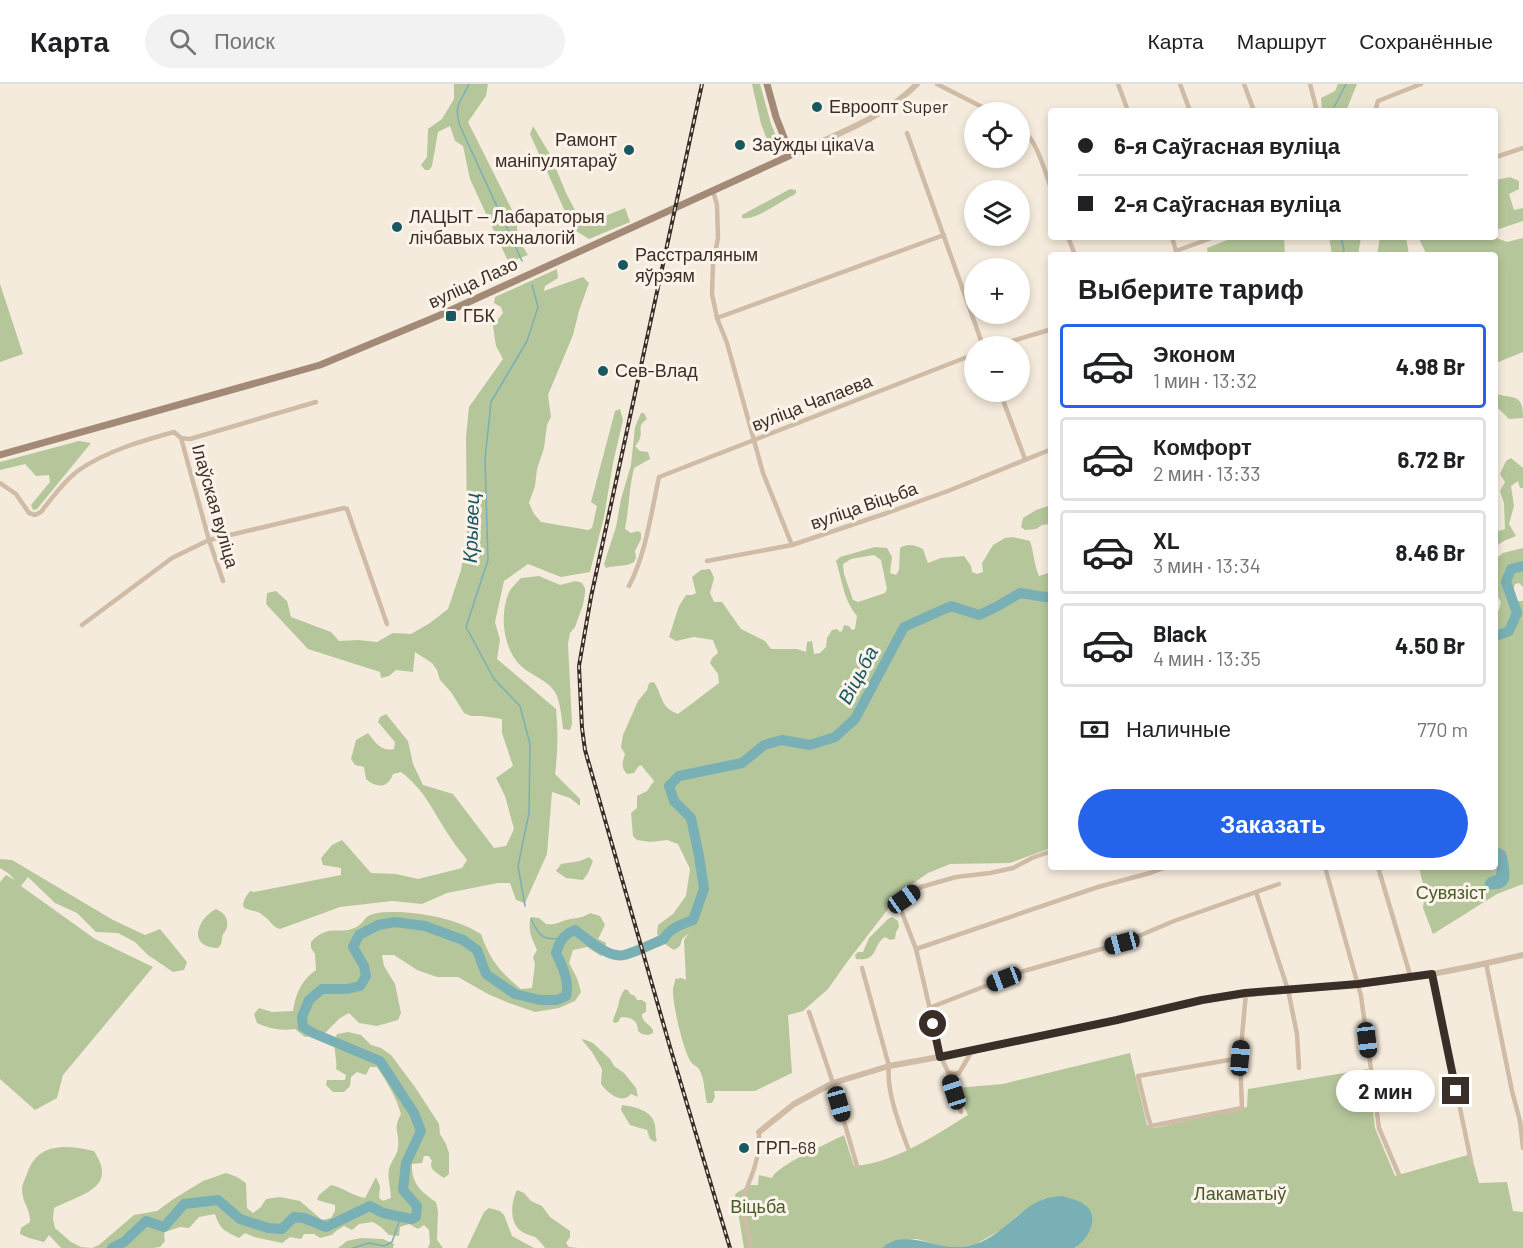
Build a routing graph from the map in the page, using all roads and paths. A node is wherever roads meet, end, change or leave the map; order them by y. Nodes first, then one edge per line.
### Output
1 (767, 84) edge
2 (917, 84) edge
3 (937, 84) edge
4 (1118, 84) edge
5 (1180, 84) edge
6 (1244, 84) edge
7 (1310, 84) edge
8 (1421, 84) edge
9 (972, 102) edge
10 (1127, 108) edge
11 (1189, 108) edge
12 (1253, 108) edge
13 (1316, 108) edge
14 (1376, 108) edge
15 (907, 133) dead end
16 (1030, 138) edge
17 (1523, 148) edge
18 (791, 155) junction
19 (1498, 156) edge
20 (1048, 181) edge
21 (713, 191) junction
22 (944, 236) junction
23 (1207, 240) edge
24 (1178, 252) edge
25 (717, 318) junction
26 (1048, 330) edge
27 (979, 336) edge
28 (1030, 336) edge
29 (964, 358) edge
30 (316, 402) dead end
31 (1004, 402) edge
32 (181, 438) junction
33 (753, 440) junction
34 (1048, 450) edge
35 (0, 455) edge
36 (1025, 459) junction
37 (0, 483) edge
38 (209, 540) junction
39 (792, 544) junction
40 (707, 561) dead end
41 (223, 581) dead end
42 (629, 586) dead end
43 (387, 624) dead end
44 (82, 625) dead end
45 (1048, 852) edge
46 (1158, 870) edge
47 (1326, 870) edge
48 (1379, 870) edge
49 (1279, 884) dead end
50 (1256, 892) junction
51 (916, 949) junction
52 (1523, 955) edge
53 (1486, 963) junction
54 (862, 968) dead end
55 (1432, 974) junction
56 (1411, 978) junction
57 (1358, 984) junction
58 (1288, 990) junction
59 (1245, 993) junction
60 (929, 1008) junction
61 (809, 1012) dead end
62 (972, 1051) junction
63 (940, 1057) junction
64 (1240, 1058) junction
65 (889, 1066) junction
66 (1299, 1068) dead end
67 (948, 1072) junction
68 (833, 1083) junction
69 (961, 1112) dead end
70 (759, 1132) joint
71 (908, 1148) dead end
72 (1523, 1148) edge
73 (1471, 1161) dead end
74 (856, 1166) dead end
75 (1399, 1175) dead end
76 (752, 1248) edge

1 - 18 main road
2 - 18 street, вуліца Лазо
3 - 9 street
4 - 10 street
5 - 11 street
6 - 12 street
7 - 13 street
8 - 14 street
15 - 22 street
16 - 20 street
17 - 19 street
18 - 21 main road, вуліца Лазо
21 - 25 street
21 - 35 main road, вуліца Лазо
22 - 25 street
22 - 27 street
23 - 24 street
25 - 33 street
26 - 28 street
29 - 33 street, вуліца Чапаева
30 - 32 street
31 - 36 street
32 - 37 street
32 - 38 street, Ілаўская вуліца
33 - 39 street
33 - 42 street, вуліца Чапаева
34 - 36 street, вуліца Віцьба
36 - 39 street, вуліца Віцьба
38 - 41 street, Ілаўская вуліца
38 - 43 street
38 - 44 street
39 - 40 street, вуліца Віцьба
45 - 51 street
46 - 51 street
47 - 57 street
48 - 56 street
49 - 50 street
50 - 58 street
50 - 60 street
51 - 60 street
52 - 53 street
53 - 55 street
53 - 72 street
54 - 65 street
55 - 56 street
55 - 73 street
56 - 57 street
57 - 58 street
57 - 75 street
58 - 59 street
58 - 66 street
59 - 62 street
59 - 64 street
60 - 63 street
61 - 68 street
62 - 63 street
62 - 67 street
63 - 65 street
63 - 67 street
64 - 64 street
65 - 68 street
65 - 71 street
67 - 69 street
68 - 70 street
68 - 74 street
70 - 76 street

